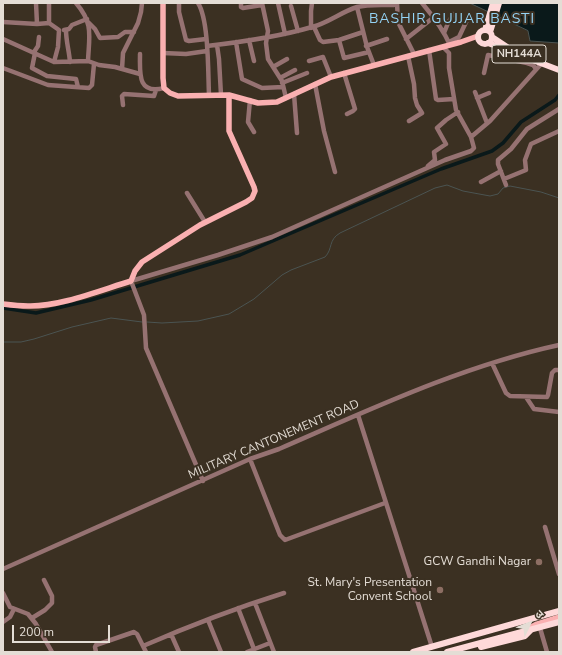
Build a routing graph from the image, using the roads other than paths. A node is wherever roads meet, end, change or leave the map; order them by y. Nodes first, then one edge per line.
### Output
1 (36, 3) edge
2 (49, 3) edge
3 (76, 3) edge
4 (142, 3) edge
5 (164, 3) edge
6 (179, 3) edge
7 (198, 3) edge
8 (241, 3) edge
9 (278, 3) edge
10 (312, 3) edge
11 (350, 3) edge
12 (397, 3) edge
13 (422, 3) edge
14 (493, 3) edge
15 (499, 3) edge
16 (262, 4) edge
17 (291, 6) dead end
18 (357, 7) junction
19 (350, 10) junction
20 (454, 14) dead end
21 (434, 17) junction
22 (88, 20) junction
23 (467, 20) dead end
24 (3, 22) edge
25 (49, 22) junction
26 (37, 24) junction
27 (313, 27) junction
28 (59, 30) junction
29 (66, 30) junction
30 (298, 31) junction
31 (134, 32) junction
32 (363, 32) junction
33 (444, 33) junction
34 (489, 33) junction
35 (285, 34) junction
36 (39, 37) dead end
37 (267, 38) junction
38 (478, 38) junction
39 (3, 39) edge
40 (206, 39) junction
41 (387, 39) dead end
42 (406, 39) junction
43 (250, 40) junction
44 (339, 40) junction
45 (236, 42) junction
46 (488, 43) junction
47 (450, 44) junction
48 (217, 45) junction
49 (366, 46) junction
50 (443, 47) junction
51 (207, 49) junction
52 (429, 50) junction
53 (369, 52) junction
54 (35, 53) junction
55 (140, 54) dead end
56 (163, 54) junction
57 (411, 55) junction
58 (287, 59) dead end
59 (88, 61) junction
60 (254, 61) dead end
61 (309, 61) dead end
62 (54, 62) junction
63 (70, 62) junction
64 (542, 63) junction
65 (94, 64) junction
66 (550, 64) junction
67 (374, 65) junction
68 (559, 66) edge
69 (273, 67) junction
70 (3, 68) edge
71 (122, 69) junction
72 (536, 69) junction
73 (295, 70) dead end
74 (559, 70) edge
75 (307, 73) dead end
76 (344, 73) junction
77 (484, 73) dead end
78 (140, 74) junction
79 (331, 77) junction
80 (280, 78) junction
81 (315, 84) junction
82 (283, 85) junction
83 (78, 87) junction
84 (164, 88) junction
85 (156, 90) junction
86 (475, 92) dead end
87 (294, 94) junction
88 (489, 94) dead end
89 (209, 95) junction
90 (221, 95) junction
91 (229, 95) junction
92 (286, 98) junction
93 (477, 98) junction
94 (454, 99) junction
95 (250, 100) junction
96 (122, 105) dead end
97 (559, 109) edge
98 (458, 112) junction
99 (347, 114) dead end
100 (409, 121) dead end
101 (487, 123) junction
102 (559, 131) edge
103 (254, 132) dead end
104 (297, 133) dead end
105 (470, 136) junction
106 (424, 170) junction
107 (501, 171) junction
108 (335, 172) dead end
109 (504, 179) junction
110 (481, 182) dead end
111 (506, 185) dead end
112 (186, 192) dead end
113 (205, 222) junction
114 (132, 283) junction
115 (3, 304) edge
116 (559, 345) edge
117 (492, 363) junction
118 (559, 370) edge
119 (526, 397) junction
120 (559, 412) edge
121 (358, 415) junction
122 (250, 459) junction
123 (203, 481) junction
124 (385, 503) junction
125 (546, 527) dead end
126 (3, 569) edge
127 (559, 574) edge
128 (44, 580) dead end
129 (3, 593) edge
130 (284, 593) dead end
131 (255, 603) junction
132 (238, 608) junction
133 (14, 609) junction
134 (559, 611) edge
135 (559, 617) edge
136 (32, 618) junction
137 (208, 620) junction
138 (3, 622) edge
139 (559, 622) edge
140 (538, 626) junction
141 (532, 630) junction
142 (522, 632) junction
143 (172, 634) junction
144 (270, 643) junction
145 (143, 646) junction
146 (432, 647) junction
147 (481, 647) edge
148 (254, 649) junction
149 (52, 652) edge
150 (96, 652) edge
151 (146, 652) edge
152 (179, 652) edge
153 (221, 652) edge
154 (247, 652) edge
155 (274, 652) edge
156 (413, 652) edge
157 (447, 652) edge
158 (547, 652) edge

1 - 26 street
2 - 25 street
3 - 22 street
4 - 31 street
5 - 56 main road
6 - 40 street
7 - 40 street
8 - 16 street
9 - 35 street
10 - 27 street
11 - 19 street
12 - 18 street
12 - 42 street
13 - 21 street
14 - 34 highway, NH144A
15 - 34 highway, NH144A
16 - 37 street
17 - 30 street
18 - 19 street
18 - 32 street
19 - 27 street
20 - 33 street
21 - 33 street
21 - 42 street
22 - 29 street
22 - 31 street
22 - 59 street
23 - 47 street
24 - 26 street
25 - 26 street
25 - 28 street
27 - 30 street
27 - 44 street
28 - 29 street
28 - 62 street
29 - 63 street
30 - 35 street
31 - 71 street
32 - 44 street
32 - 49 street
33 - 47 street
34 - 38 highway, NH144A
34 - 46 highway, NH144A
34 - 66 highway, NH144A
35 - 37 street
36 - 54 street
37 - 43 street
37 - 69 street
38 - 46 highway, NH144A
38 - 47 main road
39 - 54 street
40 - 51 street
41 - 49 street
42 - 57 street
43 - 45 street
43 - 60 street
44 - 53 street
45 - 48 street
45 - 82 street
46 - 64 highway, NH144A
47 - 50 main road
48 - 51 street
48 - 90 street
49 - 53 street
50 - 52 main road
50 - 94 street
51 - 56 street
51 - 89 street
52 - 57 main road
52 - 94 street
53 - 67 street
54 - 62 street
54 - 83 street
55 - 78 street
56 - 84 main road
57 - 67 main road
57 - 100 street
58 - 69 street
59 - 63 street
59 - 65 street
61 - 79 street
62 - 63 street
64 - 66 highway, NH144A
64 - 72 street
65 - 71 street
65 - 83 street
66 - 68 highway, NH144A
66 - 74 highway, NH144A
67 - 76 main road
69 - 80 street
70 - 83 street
71 - 78 street
72 - 77 street
72 - 101 street
73 - 80 street
75 - 82 street
76 - 79 main road
76 - 99 street
78 - 85 street
79 - 81 main road
80 - 82 street
81 - 87 main road
81 - 108 street
82 - 92 street
84 - 85 street
84 - 89 main road
85 - 96 street
86 - 93 street
87 - 92 main road
87 - 104 street
88 - 93 street
89 - 90 main road
90 - 91 main road
91 - 95 main road
91 - 113 main road
92 - 95 main road
93 - 101 street
94 - 98 street
95 - 103 street
97 - 107 street
98 - 105 street
98 - 106 street
101 - 105 street
102 - 109 street
105 - 106 street
106 - 114 street
107 - 109 street
107 - 110 street
109 - 111 street
112 - 113 street
113 - 114 main road
114 - 115 main road
114 - 123 street
116 - 117 street, MILITARY CANTONEMENT ROAD
117 - 119 street
117 - 121 street, MILITARY CANTONEMENT ROAD
118 - 119 street
119 - 120 street
121 - 122 street, MILITARY CANTONEMENT ROAD
121 - 124 street
122 - 123 street, MILITARY CANTONEMENT ROAD
122 - 124 street
123 - 126 street, MILITARY CANTONEMENT ROAD
124 - 146 street
125 - 127 street
128 - 136 street
129 - 133 street
130 - 131 street
131 - 132 street
131 - 144 street
132 - 137 street
132 - 148 street
133 - 136 street
133 - 138 street
134 - 146 highway
135 - 140 main road
136 - 149 street
137 - 143 street
137 - 153 street
139 - 140 highway
140 - 141 highway
140 - 142 main road
140 - 158 street
141 - 142 highway
141 - 147 highway
142 - 147 highway
143 - 145 street
143 - 152 street
144 - 148 street
144 - 155 street
145 - 150 street
145 - 151 street
146 - 156 highway
147 - 157 highway
148 - 154 street

